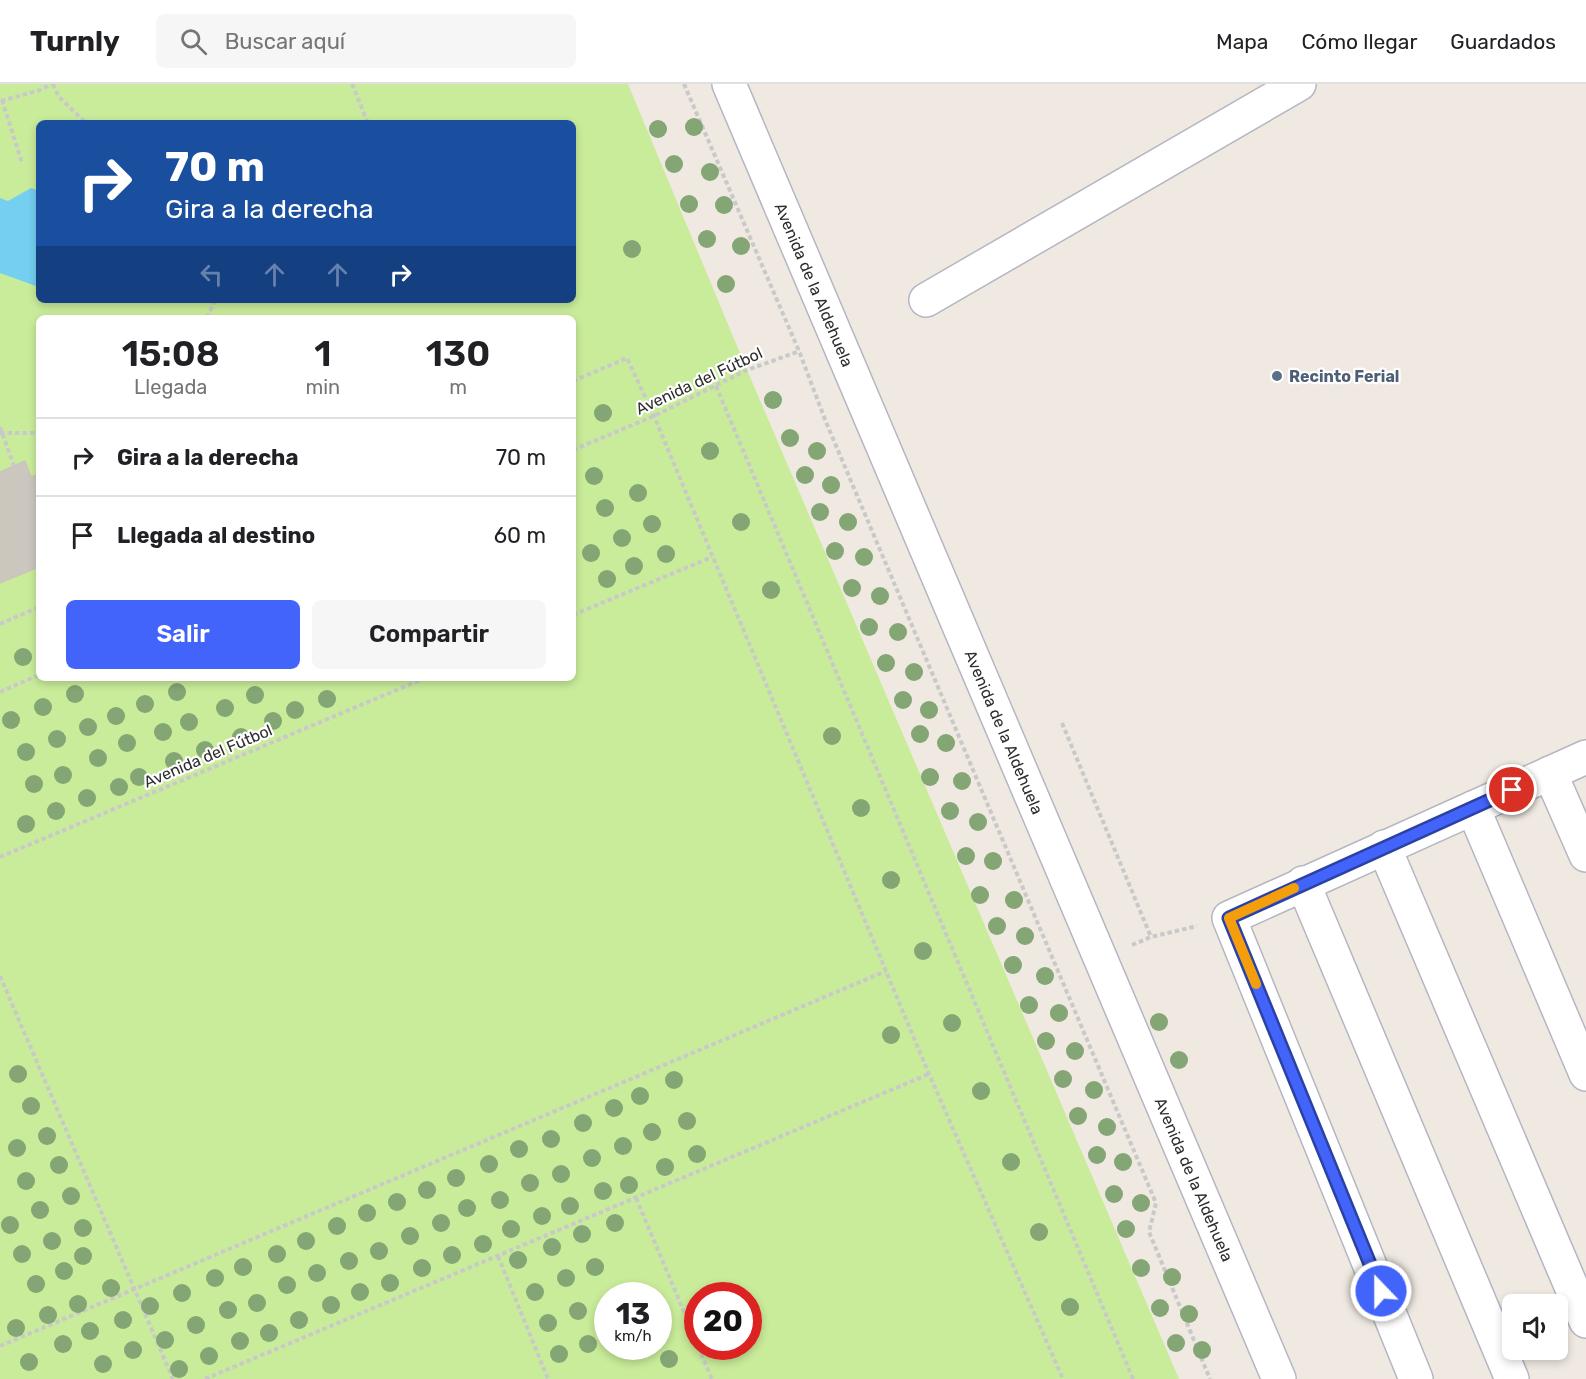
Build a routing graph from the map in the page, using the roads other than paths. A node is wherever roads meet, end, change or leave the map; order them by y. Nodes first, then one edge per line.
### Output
1 (729, 84) edge
2 (1299, 84) edge
3 (926, 300) dead end
4 (1586, 757) edge
5 (1550, 773) junction
6 (1473, 808) junction
7 (1384, 847) junction
8 (1586, 855) edge
9 (1303, 884) junction
10 (1586, 1074) edge
11 (1586, 1321) edge
12 (1279, 1379) edge
13 (1416, 1379) edge
14 (1512, 1379) edge

1 - 12 street, Avenida de la Aldehuela
2 - 3 street
4 - 5 street
5 - 6 street
5 - 8 street
6 - 7 street
6 - 10 street
7 - 9 street
7 - 11 street
9 - 13 street
9 - 14 street

